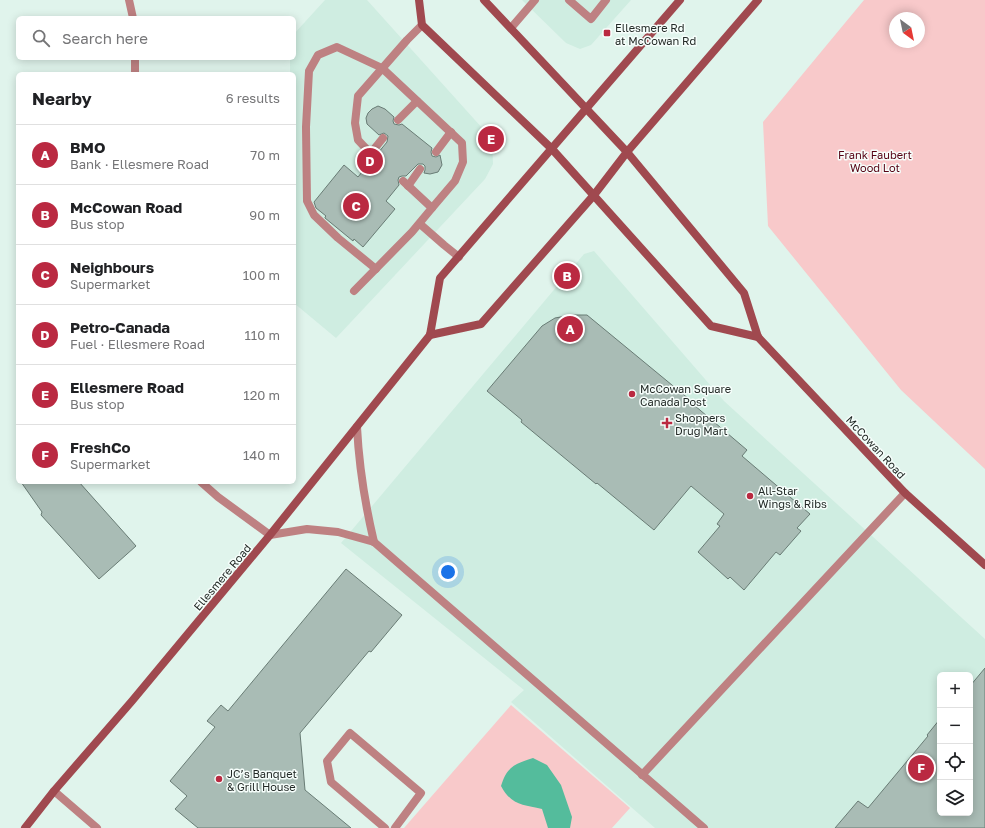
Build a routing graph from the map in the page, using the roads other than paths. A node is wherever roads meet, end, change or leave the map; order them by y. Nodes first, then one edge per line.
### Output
1 (129, 0) edge
2 (419, 0) edge
3 (484, 0) edge
4 (535, 0) edge
5 (569, 0) edge
6 (606, 0) edge
7 (680, 0) edge
8 (758, 0) edge
9 (133, 16) edge
10 (422, 25) junction
11 (511, 28) junction
12 (135, 60) edge
13 (382, 68) junction
14 (135, 72) edge
15 (417, 100) junction
16 (587, 108) junction
17 (398, 120) dead end
18 (451, 132) junction
19 (383, 138) dead end
20 (552, 149) junction
21 (436, 152) dead end
22 (627, 152) junction
23 (420, 169) dead end
24 (594, 195) junction
25 (432, 208) junction
26 (420, 224) junction
27 (459, 257) junction
28 (376, 269) junction
29 (354, 291) dead end
30 (430, 335) junction
31 (758, 337) junction
32 (357, 427) junction
33 (204, 484) edge
34 (905, 494) junction
35 (270, 535) junction
36 (374, 542) junction
37 (985, 565) edge
38 (642, 774) junction
39 (54, 792) junction
40 (25, 828) edge
41 (97, 828) edge
42 (385, 828) edge
43 (396, 828) edge
44 (704, 828) edge

1 - 9 street
2 - 10 main road
3 - 11 main road, McCowan Road
4 - 11 street
5 - 6 street
7 - 16 main road, Ellesmere Road
8 - 22 main road
10 - 13 street
10 - 20 main road
11 - 16 main road, McCowan Road
12 - 14 street
13 - 15 street
13 - 19 street
13 - 28 street
15 - 17 street
15 - 18 street
16 - 20 main road, Ellesmere Road
16 - 22 main road, McCowan Road
18 - 21 street
18 - 25 street
20 - 24 main road
20 - 27 main road, Ellesmere Road
22 - 24 main road
22 - 31 main road, McCowan Road
23 - 25 street
24 - 30 main road
24 - 31 main road
25 - 26 street
26 - 27 street
26 - 28 street
27 - 30 main road, Ellesmere Road
28 - 29 street
30 - 32 main road, Ellesmere Road
31 - 34 main road, McCowan Road
32 - 35 main road, Ellesmere Road
32 - 36 street
33 - 35 street
34 - 37 main road, McCowan Road
34 - 38 street
35 - 36 street
35 - 39 main road, Ellesmere Road
36 - 38 street
38 - 44 street
39 - 40 main road, Ellesmere Road
39 - 41 street
42 - 43 street

